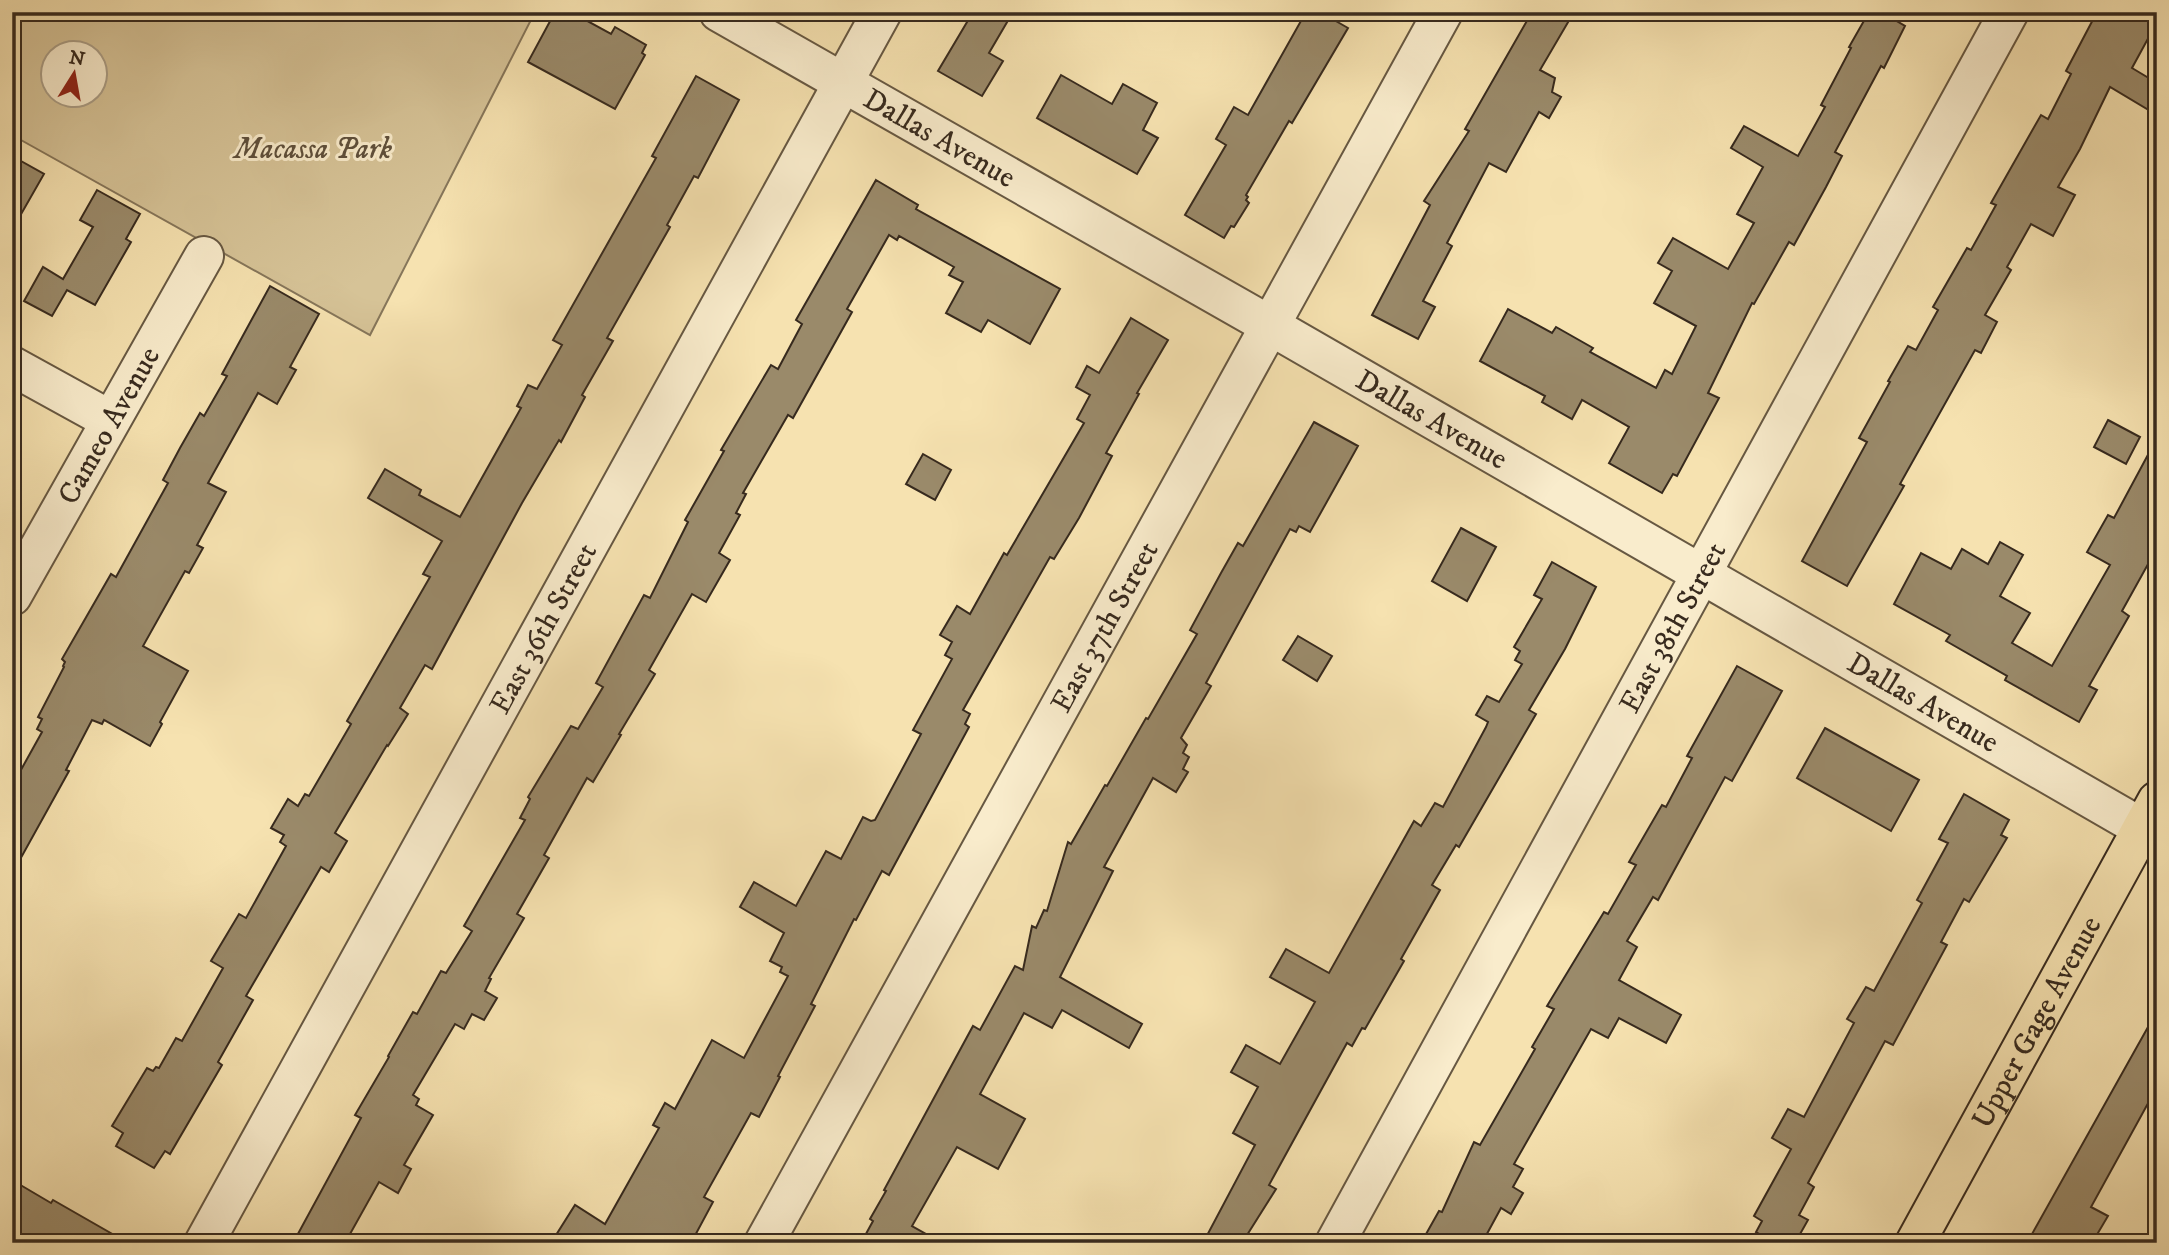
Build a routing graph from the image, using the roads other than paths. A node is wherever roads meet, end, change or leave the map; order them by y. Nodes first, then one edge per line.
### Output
1 (719, 12) edge
2 (882, 12) edge
3 (1443, 12) edge
4 (2009, 12) edge
5 (844, 82) junction
6 (204, 256) dead end
7 (1269, 325) junction
8 (12, 366) edge
9 (110, 419) junction
10 (1703, 575) junction
11 (12, 596) edge
12 (2149, 814) edge
13 (204, 1243) edge
14 (764, 1243) edge
15 (1335, 1243) edge
16 (1914, 1243) edge

1 - 5 street, Dallas Avenue
2 - 5 street, East 36th Street
3 - 7 street, East 37th Street
4 - 10 street, East 38th Street
5 - 7 street, Dallas Avenue
5 - 13 street, East 36th Street
6 - 9 street, Cameo Avenue
7 - 10 street, Dallas Avenue
7 - 14 street, East 37th Street
8 - 9 street
9 - 11 street, Cameo Avenue
10 - 12 street, Dallas Avenue
10 - 15 street, East 38th Street
12 - 16 main road, Upper Gage Avenue

